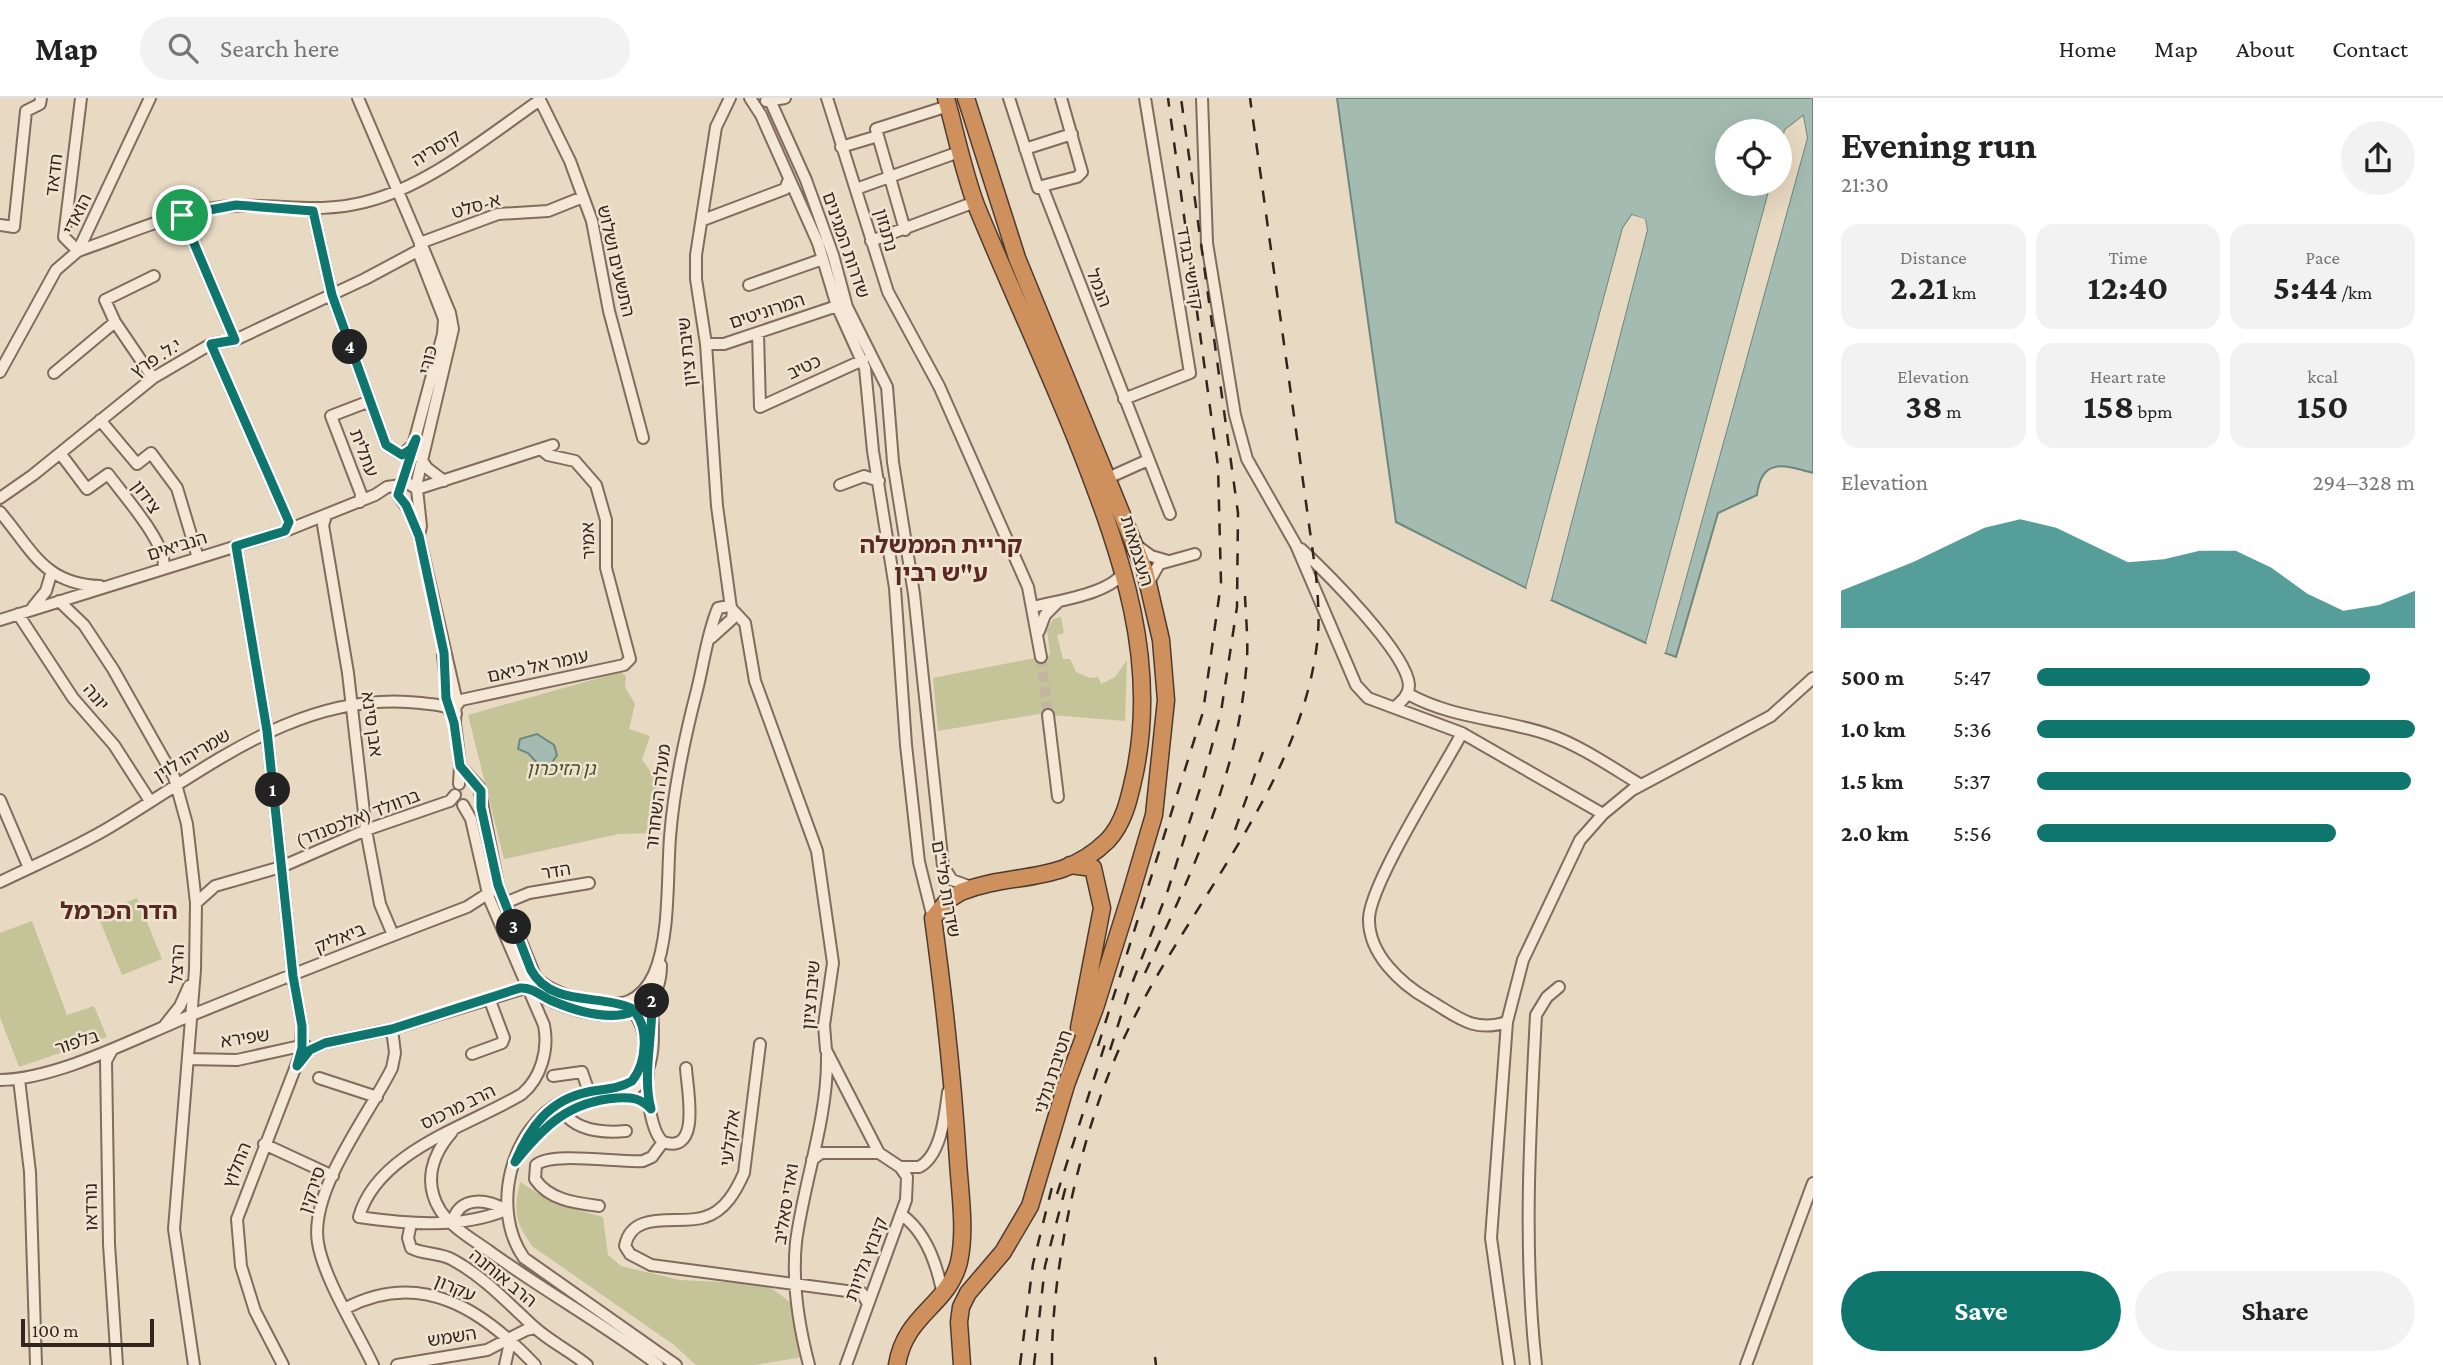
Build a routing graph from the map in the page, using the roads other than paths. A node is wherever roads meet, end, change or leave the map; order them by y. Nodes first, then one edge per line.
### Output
1 (41, 98) edge
2 (82, 98) edge
3 (150, 98) edge
4 (358, 98) edge
5 (730, 98) edge
6 (751, 98) edge
7 (785, 98) edge
8 (827, 98) edge
9 (966, 98) edge
10 (1009, 98) edge
11 (1061, 98) edge
12 (1145, 98) edge
13 (1202, 98) edge
14 (539, 99) edge
15 (770, 100) edge
16 (947, 102) edge
17 (1072, 134) junction
18 (878, 136) junction
19 (841, 147) junction
20 (1025, 149) junction
21 (960, 152) junction
22 (891, 177) junction
23 (789, 179) junction
24 (1042, 186) junction
25 (398, 189) junction
26 (856, 189) junction
27 (583, 197) junction
28 (975, 202) junction
29 (313, 211) junction
30 (182, 215) junction
31 (703, 220) junction
32 (0, 225) edge
33 (905, 230) junction
34 (871, 241) junction
35 (420, 246) junction
36 (78, 251) junction
37 (823, 259) junction
38 (154, 276) dead end
39 (749, 285) dead end
40 (332, 295) junction
41 (837, 306) junction
42 (115, 322) junction
43 (758, 333) junction
44 (235, 340) junction
45 (211, 344) junction
46 (706, 344) junction
47 (863, 360) junction
48 (0, 372) edge
49 (54, 373) dead end
50 (153, 378) junction
51 (1124, 399) junction
52 (370, 401) junction
53 (868, 402) junction
54 (890, 404) junction
55 (100, 421) junction
56 (643, 438) dead end
57 (416, 439) junction
58 (873, 451) junction
59 (60, 453) junction
60 (421, 459) junction
61 (1148, 460) junction
62 (858, 477) junction
63 (1108, 478) junction
64 (444, 481) junction
65 (879, 481) junction
66 (402, 484) junction
67 (840, 485) dead end
68 (417, 490) junction
69 (375, 495) junction
70 (3, 497) edge
71 (402, 500) junction
72 (359, 502) junction
73 (1170, 514) dead end
74 (2, 515) edge
75 (326, 516) junction
76 (285, 531) junction
77 (419, 536) junction
78 (1134, 543) junction
79 (1296, 545) junction
80 (236, 546) junction
81 (1195, 554) dead end
82 (198, 558) junction
83 (1168, 561) junction
84 (163, 568) junction
85 (1124, 570) junction
86 (51, 574) junction
87 (1025, 583) junction
88 (1149, 585) junction
89 (106, 586) junction
90 (1104, 588) junction
91 (1067, 598) junction
92 (1132, 598) junction
93 (59, 601) junction
94 (1030, 605) junction
95 (24, 612) junction
96 (727, 615) junction
97 (0, 620) edge
98 (1039, 632) junction
99 (444, 653) junction
100 (1041, 657) tunnel mouth
101 (629, 662) joint
102 (1813, 678) edge
103 (1408, 694) junction
104 (446, 695) junction
105 (352, 704) junction
106 (435, 705) junction
107 (1395, 706) junction
108 (454, 712) junction
109 (1048, 715) tunnel mouth
110 (267, 731) junction
111 (1462, 733) junction
112 (460, 766) junction
113 (1160, 775) joint
114 (474, 782) junction
115 (177, 783) junction
116 (1641, 785) junction
117 (457, 790) junction
118 (481, 795) junction
119 (1058, 797) dead end
120 (0, 800) edge
121 (150, 801) junction
122 (463, 805) junction
123 (1603, 814) junction
124 (366, 830) junction
125 (1068, 866) junction
126 (281, 867) junction
127 (29, 868) junction
128 (0, 882) edge
129 (498, 882) junction
130 (589, 883) dead end
131 (977, 887) junction
132 (529, 893) junction
133 (488, 894) junction
134 (196, 903) junction
135 (505, 903) junction
136 (467, 907) junction
137 (495, 911) junction
138 (933, 918) junction
139 (393, 935) junction
140 (660, 952) junction
141 (195, 970) junction
142 (521, 972) junction
143 (293, 976) junction
144 (528, 987) junction
145 (1559, 987) dead end
146 (505, 992) junction
147 (489, 998) junction
148 (652, 999) junction
149 (620, 1004) junction
150 (636, 1012) junction
151 (191, 1015) junction
152 (1507, 1021) junction
153 (161, 1028) junction
154 (392, 1029) junction
155 (303, 1042) junction
156 (325, 1043) junction
157 (760, 1044) dead end
158 (112, 1050) junction
159 (826, 1050) junction
160 (472, 1054) dead end
161 (188, 1059) junction
162 (949, 1063) junction
163 (297, 1066) junction
164 (649, 1067) junction
165 (686, 1068) dead end
166 (553, 1076) dead end
167 (319, 1078) dead end
168 (19, 1079) junction
169 (0, 1080) edge
170 (1066, 1085) junction
171 (589, 1092) junction
172 (377, 1097) junction
173 (611, 1098) junction
174 (651, 1109) junction
175 (564, 1112) junction
176 (453, 1130) junction
177 (626, 1131) dead end
178 (663, 1142) junction
179 (264, 1143) junction
180 (879, 1153) junction
181 (515, 1162) junction
182 (811, 1163) junction
183 (900, 1167) junction
184 (333, 1177) junction
185 (1813, 1183) edge
186 (599, 1206) dead end
187 (506, 1210) junction
188 (902, 1215) junction
189 (411, 1223) junction
190 (452, 1223) junction
191 (780, 1282) junction
192 (796, 1284) junction
193 (941, 1286) dead end
194 (798, 1300) junction
195 (867, 1302) junction
196 (346, 1308) junction
197 (536, 1328) junction
198 (511, 1338) junction
199 (642, 1353) junction
200 (36, 1365) edge
201 (117, 1365) edge
202 (194, 1365) edge
203 (283, 1365) edge
204 (373, 1365) edge
205 (397, 1365) edge
206 (505, 1365) edge
207 (535, 1365) edge
208 (587, 1365) edge
209 (646, 1365) edge
210 (658, 1365) edge
211 (677, 1365) edge
212 (809, 1365) edge
213 (846, 1365) edge
214 (897, 1365) edge
215 (962, 1365) edge
216 (1509, 1365) edge
217 (1536, 1365) edge
218 (1746, 1365) edge

1 - 32 street
2 - 36 street, חדאד
3 - 36 street, הואדי
4 - 25 street, כורי
5 - 31 street, שיבת ציון
6 - 15 street
6 - 23 street, שדרות המגינים
7 - 15 street
8 - 19 street, נתנזון
9 - 63 highway, העצמאות
10 - 20 street, הנמל
11 - 17 street
12 - 51 street, קדושי בגדד
13 - 79 street
14 - 25 street, קיסריה
14 - 27 street, התשעים ושלוש
15 - 54 street, שדרות המגינים
16 - 18 street
16 - 21 highway, העצמאות
17 - 20 street
17 - 24 street
18 - 19 street
18 - 22 street
19 - 26 street, נתנזון
20 - 24 street, הנמל
21 - 22 street
21 - 28 highway, העצמאות
22 - 26 street
22 - 33 street
23 - 31 street
23 - 37 street, שדרות המגינים
24 - 51 street, הנמל
25 - 29 street, קיסריה
25 - 35 street, כורי
26 - 34 street, נתנזון
27 - 35 street, א-סלט
27 - 56 street, התשעים ושלוש
28 - 33 street
28 - 85 highway, העצמאות
29 - 30 street, קיסריה
29 - 40 street
30 - 36 street, קיסריה
30 - 44 street
31 - 46 street, שיבת ציון
33 - 34 street
34 - 87 street, נתנזון
35 - 40 street, י.ל. פרץ
35 - 57 street, כורי
35 - 60 street, כורי
36 - 48 street, הואדי
37 - 39 street
37 - 41 street, שדרות המגינים
38 - 42 street
40 - 44 street, י.ל. פרץ
40 - 52 street
41 - 43 street, המרוניטים
41 - 47 street, שדרות המגינים
42 - 49 street
42 - 50 street
43 - 46 street, המרוניטים
43 - 47 street, כטיב
44 - 45 street, י.ל. פרץ
45 - 50 street, י.ל. פרץ
45 - 76 street
46 - 96 street, שיבת ציון
47 - 53 street, שדרות המגינים
50 - 55 street, י.ל. פרץ
51 - 61 street, הנמל
52 - 57 street
52 - 72 street, עתלית
53 - 54 street
53 - 58 street, שדרות פלי"ם
54 - 131 street, שדרות פלי"ם
55 - 59 street, י.ל. פרץ
55 - 82 street
57 - 66 street, כורי
58 - 62 street
58 - 65 street, שדרות פלי"ם
59 - 70 street, י.ל. פרץ
59 - 84 street, צידון
60 - 64 street
60 - 68 street, כורי
61 - 63 street
61 - 73 street, הנמל
62 - 65 street
62 - 67 street
63 - 78 highway, העצמאות
64 - 68 street
64 - 101 street, אמיר
65 - 138 street, שדרות פלי"ם
66 - 68 street
66 - 69 street, הנביאים
66 - 71 street, כורי
68 - 71 street
68 - 77 street, כורי
69 - 71 street
69 - 72 street, הנביאים
70 - 74 street, י.ל. פרץ
71 - 77 street
72 - 75 street, הנביאים
74 - 86 street
75 - 76 street, הנביאים
75 - 105 street, אבן סינא
76 - 80 street, הנביאים
77 - 99 street
78 - 83 street
78 - 88 highway, העצמאות
79 - 103 street
79 - 107 street
80 - 82 street, הנביאים
80 - 110 street, החלוץ
81 - 83 street
82 - 84 street, הנביאים
83 - 88 street
84 - 89 street, הנביאים
85 - 90 street
85 - 92 highway, העצמאות
86 - 89 street, הנביאים
86 - 95 street
87 - 91 street
87 - 94 street, נתנזון
88 - 113 highway, העצמאות
89 - 93 street, הנביאים
90 - 91 street
90 - 92 street
91 - 94 street
91 - 98 street
92 - 125 highway, העצמאות
93 - 95 street, הנביאים
93 - 115 street, הרצל
94 - 98 street, נתנזון
95 - 97 street, הנביאים
95 - 121 street, יונה
96 - 140 street, מעלה השחרור
96 - 159 street, שיבת ציון
98 - 100 street, נתנזון
99 - 104 street
99 - 108 street
101 - 108 street, עומר אל כיאם
102 - 116 street
103 - 107 street
103 - 116 street
104 - 106 street
104 - 108 street
105 - 106 street, שמריהו לוין
105 - 110 street, שמריהו לוין
105 - 124 street, אבן סינא
106 - 108 street, שמריהו לוין
107 - 111 street
108 - 112 street
109 - 119 street
110 - 115 street, שמריהו לוין
110 - 126 street, החלוץ
111 - 123 street
111 - 152 street
112 - 114 street
112 - 117 street
113 - 170 highway, חטיבת גולני
114 - 117 street, ברוולד (אלכסנדר)
114 - 118 street
115 - 121 street, שמריהו לוין
115 - 134 street, הרצל
116 - 123 street
117 - 122 street
117 - 124 street, ברוולד (אלכסנדר)
118 - 122 street
118 - 129 street
120 - 127 street
121 - 127 street, שמריהו לוין
122 - 133 street
123 - 152 street
124 - 126 street, ברוולד (אלכסנדר)
124 - 139 street, אבן סינא
125 - 131 highway, העצמאות
125 - 170 highway
126 - 134 street, ברוולד (אלכסנדר)
126 - 143 street, החלוץ
127 - 128 street, שמריהו לוין
129 - 132 street, הדר
129 - 133 street, ביאליק
129 - 135 street
130 - 132 street, הדר
131 - 138 highway, העצמאות
132 - 135 street, הדר
133 - 136 street, ביאליק
133 - 137 street
134 - 141 street, הרצל
135 - 149 street
136 - 137 street
136 - 139 street, ביאליק
137 - 142 street
138 - 162 highway, שדרות פלי"ם
139 - 143 street, ביאליק
140 - 148 street, מעלה השחרור
140 - 149 street, מעלה השחרור
141 - 151 street, הרצל
141 - 153 street, בלפור
142 - 144 street
142 - 146 street
143 - 151 street, ביאליק
143 - 155 street, החלוץ
144 - 146 street
144 - 150 street
144 - 176 street, הרב מרכוס
145 - 217 street
146 - 147 street
147 - 154 street
147 - 160 street
148 - 150 street
148 - 164 street
149 - 150 street
150 - 171 street
151 - 153 street, בלפור
151 - 161 street, הרצל
152 - 216 street
153 - 158 street, בלפור
154 - 156 street
154 - 172 street, סירקין
155 - 156 street
155 - 161 street, שפירא
155 - 163 street, החלוץ
156 - 163 street
157 - 191 street, אלקלעי
158 - 168 street, בלפור
158 - 201 street, נורדאו
159 - 180 street, שיבת ציון
159 - 182 street, ואדי סאליב
161 - 202 street, הרצל
162 - 183 street
162 - 214 highway, שדרות פלי"ם
163 - 179 street, החלוץ
164 - 173 street
164 - 174 street
165 - 178 street
166 - 171 street
167 - 172 street
168 - 169 street, בלפור
168 - 200 street
170 - 215 highway, חטיבת גולני
171 - 181 street
172 - 184 street, סירקין
173 - 174 street
173 - 175 street
174 - 178 street
175 - 177 street
175 - 181 street
176 - 189 street, הרב מרכוס
176 - 190 street, הרב אוחנה
178 - 186 street
179 - 184 street
179 - 203 street, החלוץ
180 - 182 street
180 - 183 street, שיבת ציון
181 - 187 street
182 - 192 street, ואדי סאליב
183 - 188 street, קיבוץ גלויות
184 - 196 street, סירקין
185 - 218 street
187 - 190 street
187 - 190 street
187 - 211 street, הרב אוחנה
188 - 193 street
188 - 195 street, קיבוץ גלויות
189 - 190 street
189 - 197 street, הרב אוחנה
190 - 199 street, הרב אוחנה
191 - 192 street
191 - 194 street
192 - 194 street, ואדי סאליב
192 - 195 street
194 - 212 street, ואדי סאליב
195 - 213 street, קיבוץ גלויות
196 - 198 street, עקרון
196 - 204 street, סירקין
197 - 198 street, השמש
197 - 208 street, הרב אוחנה
198 - 205 street, השמש
198 - 206 street
198 - 207 street, עקרון
199 - 209 street
199 - 210 street, הרב אוחנה

